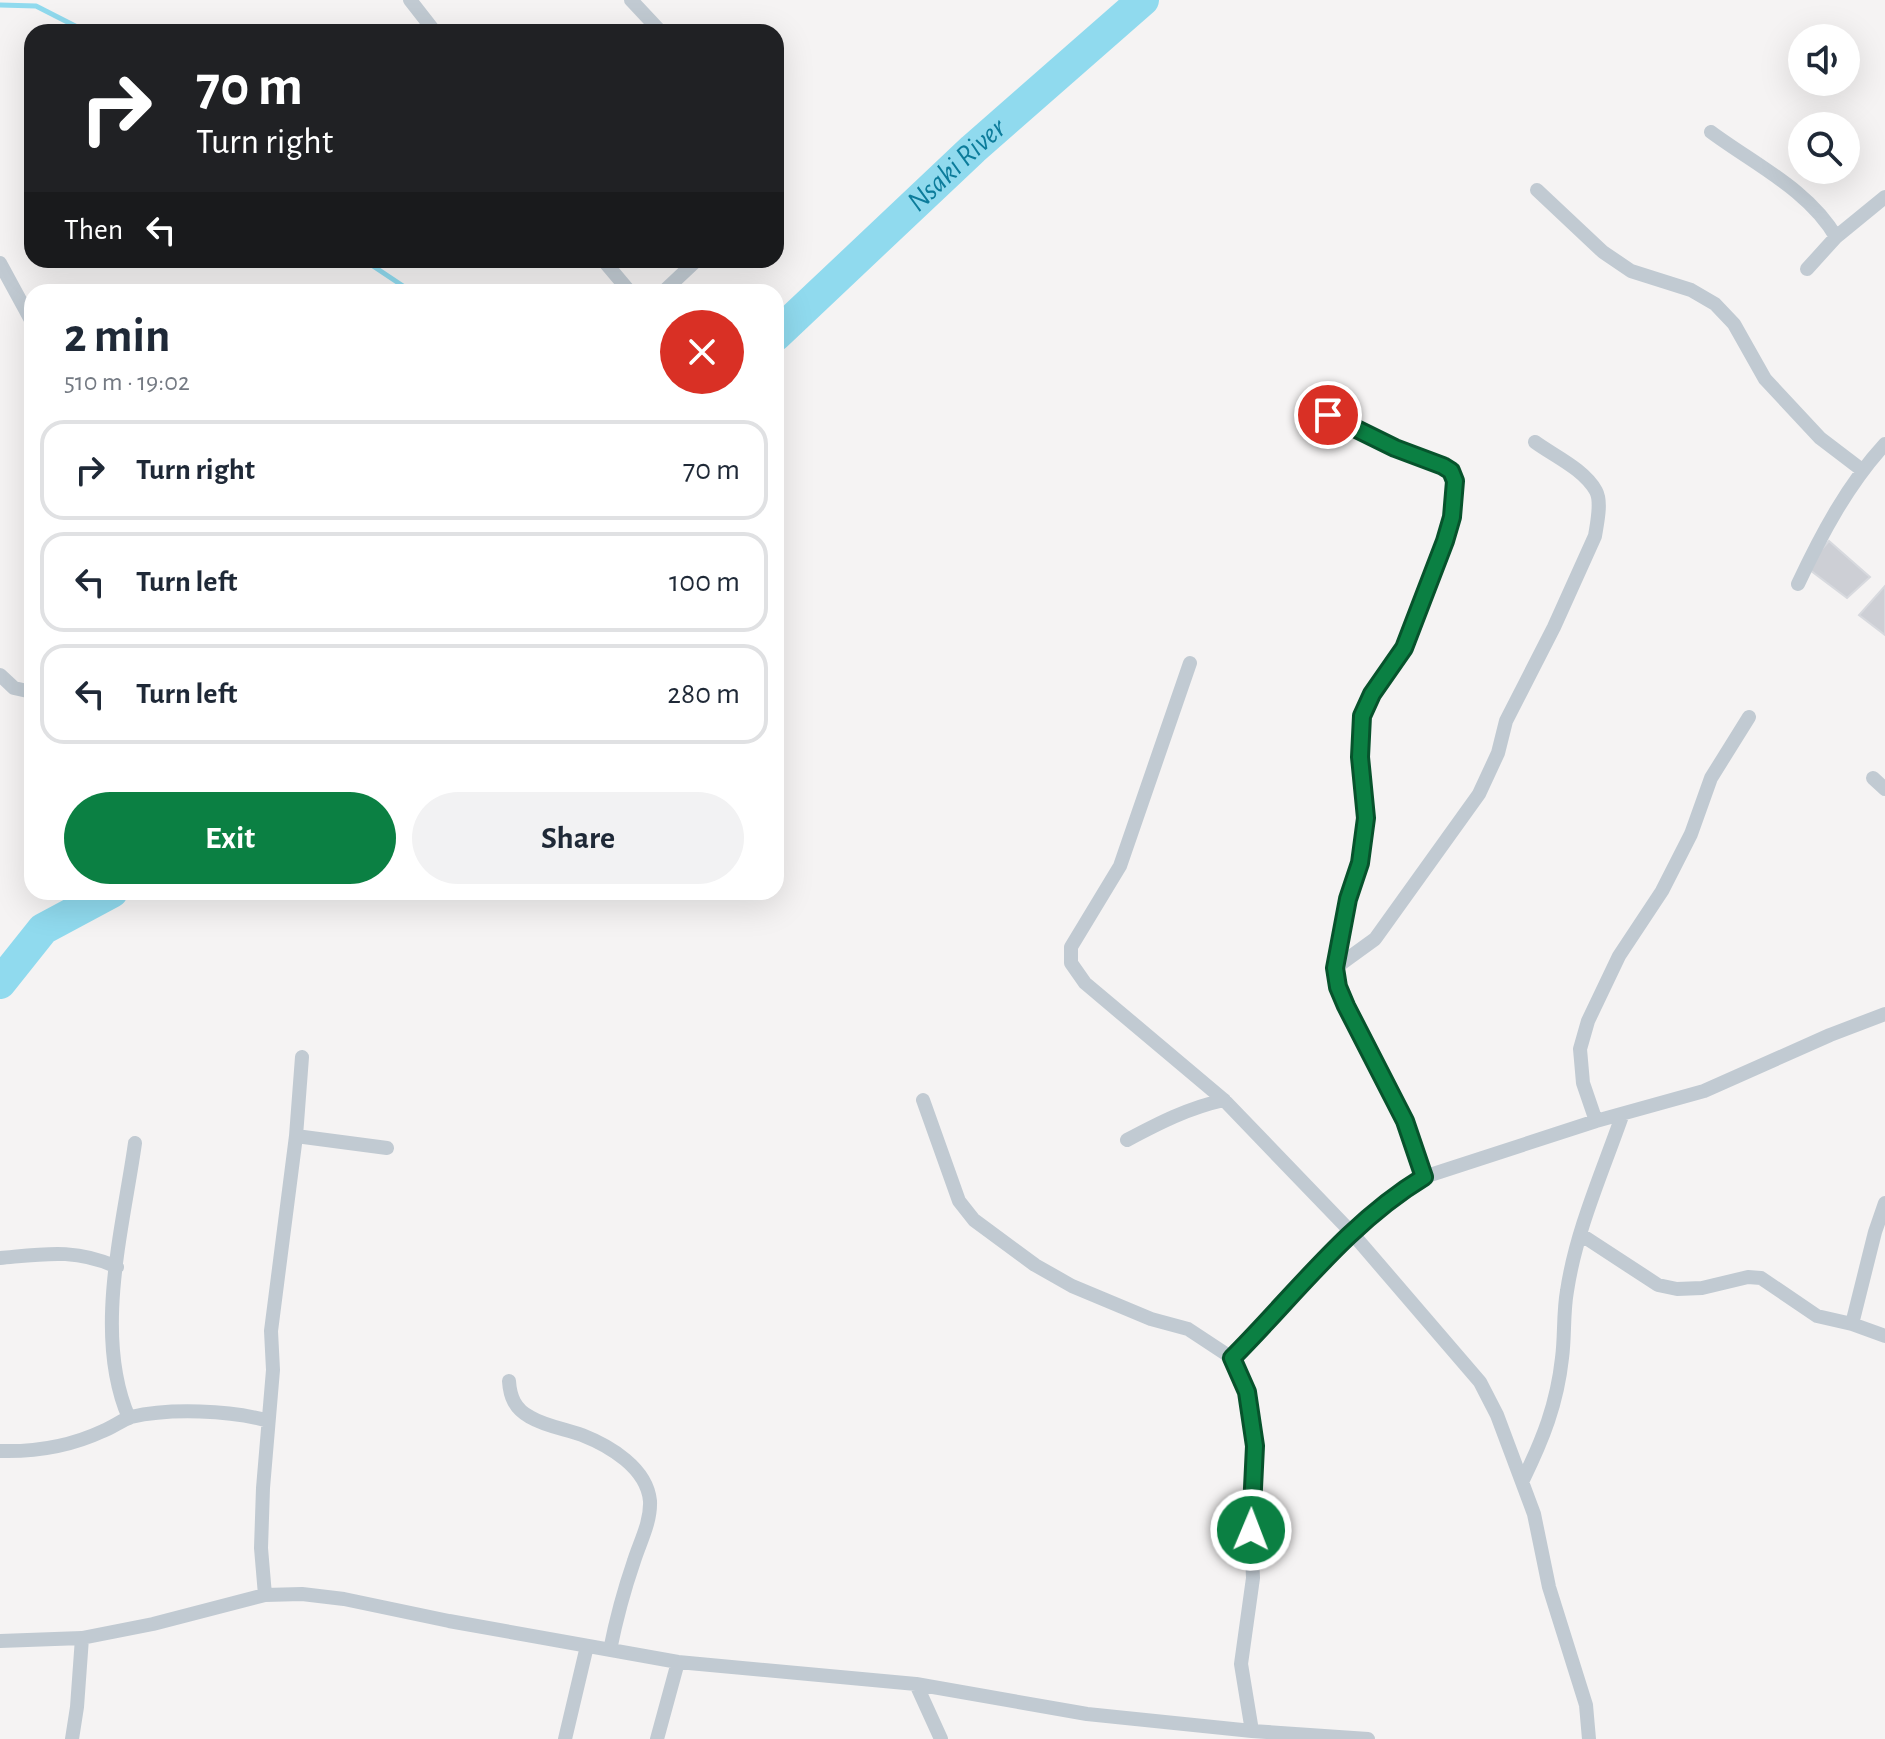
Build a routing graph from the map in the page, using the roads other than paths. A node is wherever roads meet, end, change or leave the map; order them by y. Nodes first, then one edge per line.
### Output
1 (410, 0) edge
2 (631, 0) edge
3 (429, 24) edge
4 (654, 24) edge
5 (1711, 132) dead end
6 (1537, 190) dead end
7 (1885, 197) edge
8 (1836, 237) junction
9 (0, 263) edge
10 (610, 268) edge
11 (688, 268) edge
12 (1807, 269) dead end
13 (623, 284) edge
14 (672, 284) edge
15 (24, 307) edge
16 (1305, 405) dead end
17 (1535, 442) dead end
18 (1885, 444) edge
19 (1862, 470) junction
20 (1798, 584) dead end
21 (1190, 663) dead end
22 (0, 675) edge
23 (24, 690) edge
24 (1749, 717) dead end
25 (1873, 778) dead end
26 (1885, 789) edge
27 (1335, 968) junction
28 (1885, 1014) edge
29 (302, 1057) dead end
30 (923, 1100) dead end
31 (1224, 1100) junction
32 (1622, 1116) junction
33 (1596, 1121) junction
34 (296, 1136) junction
35 (1127, 1140) dead end
36 (135, 1143) dead end
37 (387, 1148) dead end
38 (1424, 1177) junction
39 (1885, 1203) edge
40 (1352, 1233) junction
41 (1580, 1234) junction
42 (0, 1258) edge
43 (117, 1267) junction
44 (1852, 1324) junction
45 (1885, 1336) edge
46 (1232, 1358) junction
47 (509, 1381) dead end
48 (129, 1418) junction
49 (268, 1421) junction
50 (0, 1451) edge
51 (1523, 1480) junction
52 (265, 1595) junction
53 (82, 1638) junction
54 (0, 1641) edge
55 (587, 1646) junction
56 (610, 1650) junction
57 (678, 1662) junction
58 (916, 1684) junction
59 (1252, 1731) junction
60 (72, 1739) edge
61 (565, 1739) edge
62 (657, 1739) edge
63 (941, 1739) edge
64 (1368, 1739) edge
65 (1589, 1739) edge

1 - 3 street
2 - 4 street
5 - 8 street
6 - 19 street
7 - 8 street
8 - 12 street
9 - 15 street
10 - 13 street
11 - 14 street
16 - 27 street
17 - 27 street
18 - 19 street
19 - 20 street
21 - 31 street
22 - 23 street
24 - 33 street
25 - 26 street
27 - 38 street
28 - 32 street
29 - 34 street
30 - 46 street
31 - 35 street
31 - 40 street
32 - 33 street
32 - 41 street
33 - 38 street
34 - 37 street
34 - 49 street
36 - 43 street
38 - 40 street
39 - 44 street
40 - 46 street
40 - 51 street
41 - 44 street
41 - 51 street
42 - 43 street
43 - 48 street
44 - 45 street
46 - 59 street
47 - 56 street
48 - 49 street
48 - 50 street
49 - 52 street
51 - 65 street
52 - 53 street
52 - 55 street
53 - 54 street
53 - 60 street
55 - 56 street
55 - 61 street
56 - 57 street
57 - 58 street
57 - 62 street
58 - 59 street
58 - 63 street
59 - 64 street

